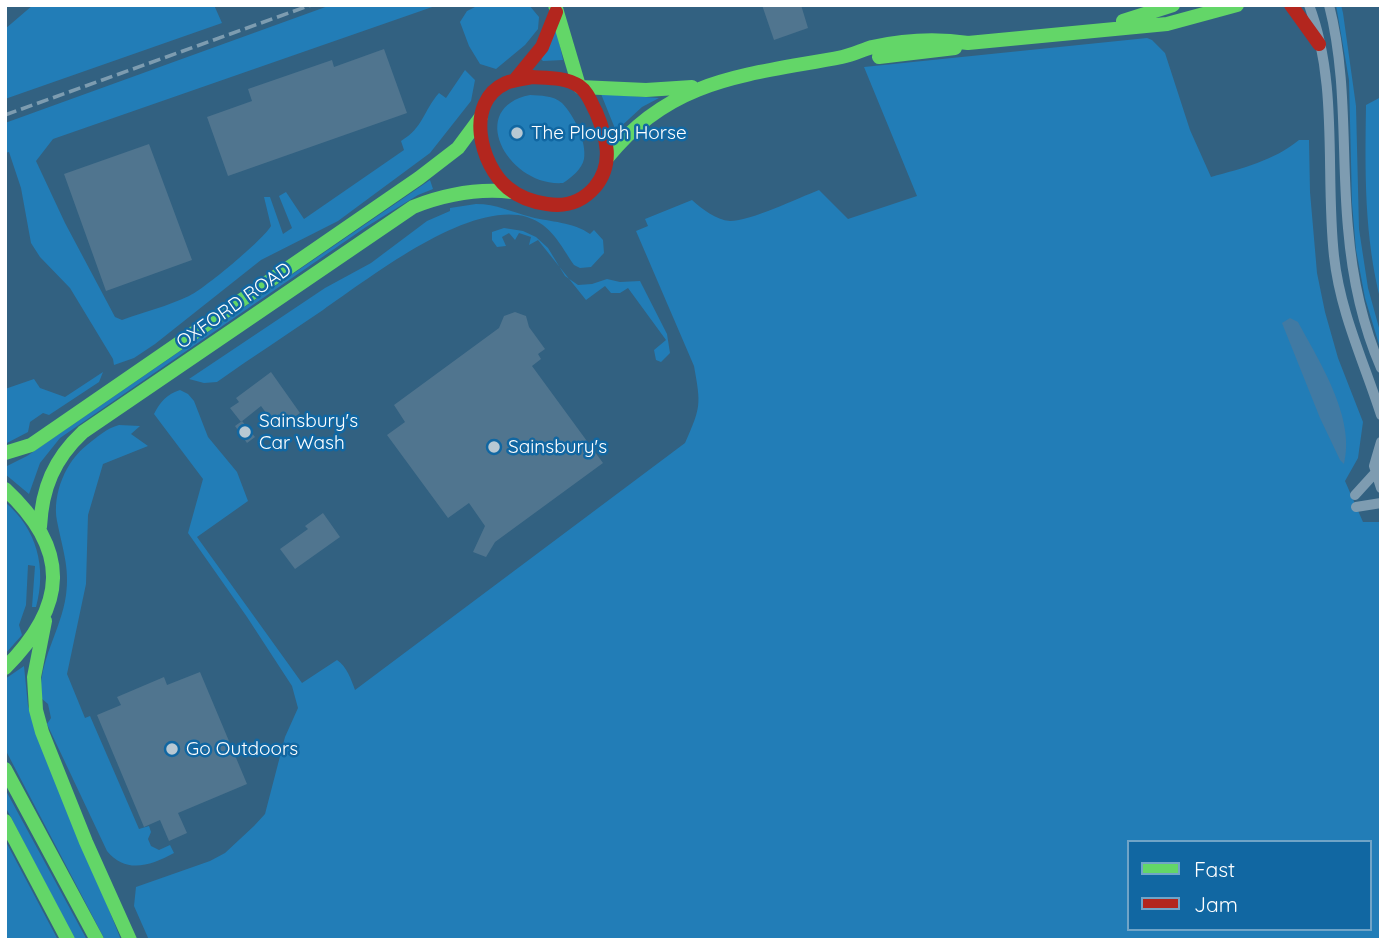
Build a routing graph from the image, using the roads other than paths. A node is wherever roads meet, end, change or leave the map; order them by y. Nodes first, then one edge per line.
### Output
1 (1173, 5) edge
2 (1237, 5) edge
3 (1291, 5) edge
4 (1309, 5) edge
5 (1329, 5) edge
6 (555, 9) edge
7 (1089, 31) junction
8 (1319, 44) junction
9 (515, 80) junction
10 (579, 86) junction
11 (701, 86) junction
12 (481, 117) junction
13 (608, 158) junction
14 (512, 192) junction
15 (1381, 368) edge
16 (1381, 415) edge
17 (1381, 442) edge
18 (5, 453) edge
19 (1375, 473) junction
20 (1381, 488) edge
21 (5, 489) edge
22 (1355, 495) dead end
23 (1381, 503) edge
24 (1356, 507) dead end
25 (40, 527) junction
26 (45, 621) junction
27 (5, 668) edge
28 (5, 769) edge
29 (5, 821) edge
30 (68, 940) edge
31 (97, 940) edge
32 (130, 940) edge

1 - 7 main road
2 - 7 main road
3 - 8 main road
4 - 8 street
5 - 15 street
6 - 9 main road
6 - 10 main road
7 - 11 main road
8 - 16 street
9 - 10 main road
9 - 12 main road
10 - 11 main road
10 - 13 main road
11 - 13 main road
12 - 14 main road
12 - 18 main road, OXFORD ROAD
13 - 14 main road
14 - 25 main road, OXFORD ROAD
17 - 19 street
19 - 20 street
19 - 22 street
21 - 25 main road
23 - 24 street
25 - 26 main road
26 - 27 main road
26 - 32 main road
28 - 31 main road
29 - 30 main road

